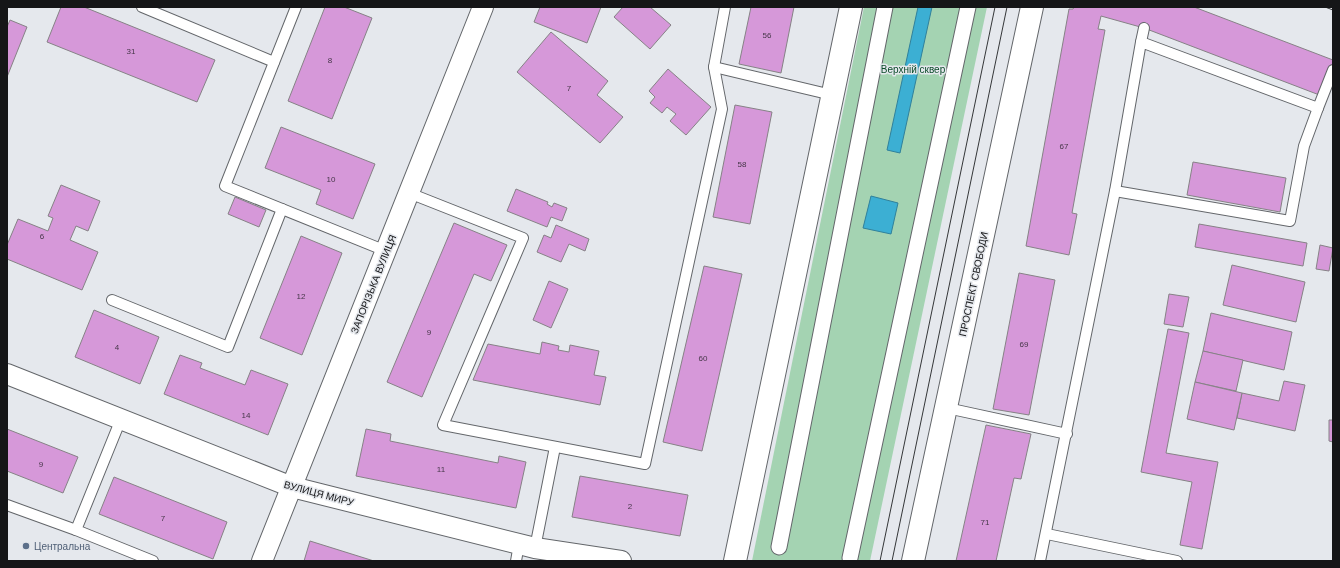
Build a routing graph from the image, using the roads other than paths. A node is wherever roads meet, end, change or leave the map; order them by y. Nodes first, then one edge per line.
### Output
1 (142, 7) edge
2 (296, 7) edge
3 (483, 7) edge
4 (724, 7) edge
5 (851, 7) edge
6 (885, 7) edge
7 (968, 7) edge
8 (1032, 7) edge
9 (1144, 28) dead end
10 (1142, 42) junction
11 (274, 62) junction
12 (714, 67) junction
13 (1333, 70) edge
14 (832, 95) junction
15 (1318, 108) junction
16 (1115, 190) junction
17 (409, 193) junction
18 (282, 209) junction
19 (386, 251) junction
20 (112, 300) dead end
21 (7, 374) edge
22 (947, 408) junction
23 (121, 419) junction
24 (1067, 434) junction
25 (555, 447) junction
26 (292, 487) junction
27 (7, 505) edge
28 (76, 530) junction
29 (1047, 534) junction
30 (779, 547) dead end
31 (523, 551) edge
32 (135, 558) edge
33 (850, 558) dead end
34 (153, 561) edge
35 (262, 561) edge
36 (620, 561) edge
37 (736, 561) edge
38 (913, 561) edge
39 (1040, 561) edge
40 (1177, 561) edge

1 - 11 lane
2 - 11 lane
3 - 17 street, ЗАПОРІЗЬКА ВУЛИЦЯ
4 - 12 lane
5 - 14 main road
6 - 30 street
7 - 33 street
8 - 22 main road, ПРОСПЕКТ СВОБОДИ
9 - 10 lane
10 - 15 lane
10 - 16 lane
11 - 18 lane
12 - 14 lane
12 - 25 lane
13 - 15 lane
14 - 37 main road
15 - 16 lane
16 - 24 lane
17 - 19 street, ЗАПОРІЗЬКА ВУЛИЦЯ
17 - 25 lane
18 - 19 lane
18 - 20 lane
19 - 26 street, ЗАПОРІЗЬКА ВУЛИЦЯ
21 - 23 street, ВУЛИЦЯ МИРУ
22 - 24 lane
22 - 38 main road, ПРОСПЕКТ СВОБОДИ
23 - 26 street, ВУЛИЦЯ МИРУ
23 - 28 lane
24 - 29 lane
25 - 31 lane
26 - 31 street, ВУЛИЦЯ МИРУ
26 - 35 street, ЗАПОРІЗЬКА ВУЛИЦЯ
27 - 28 lane
28 - 32 lane
29 - 39 lane
29 - 40 lane
31 - 36 street, ВУЛИЦЯ МИРУ
32 - 34 lane

